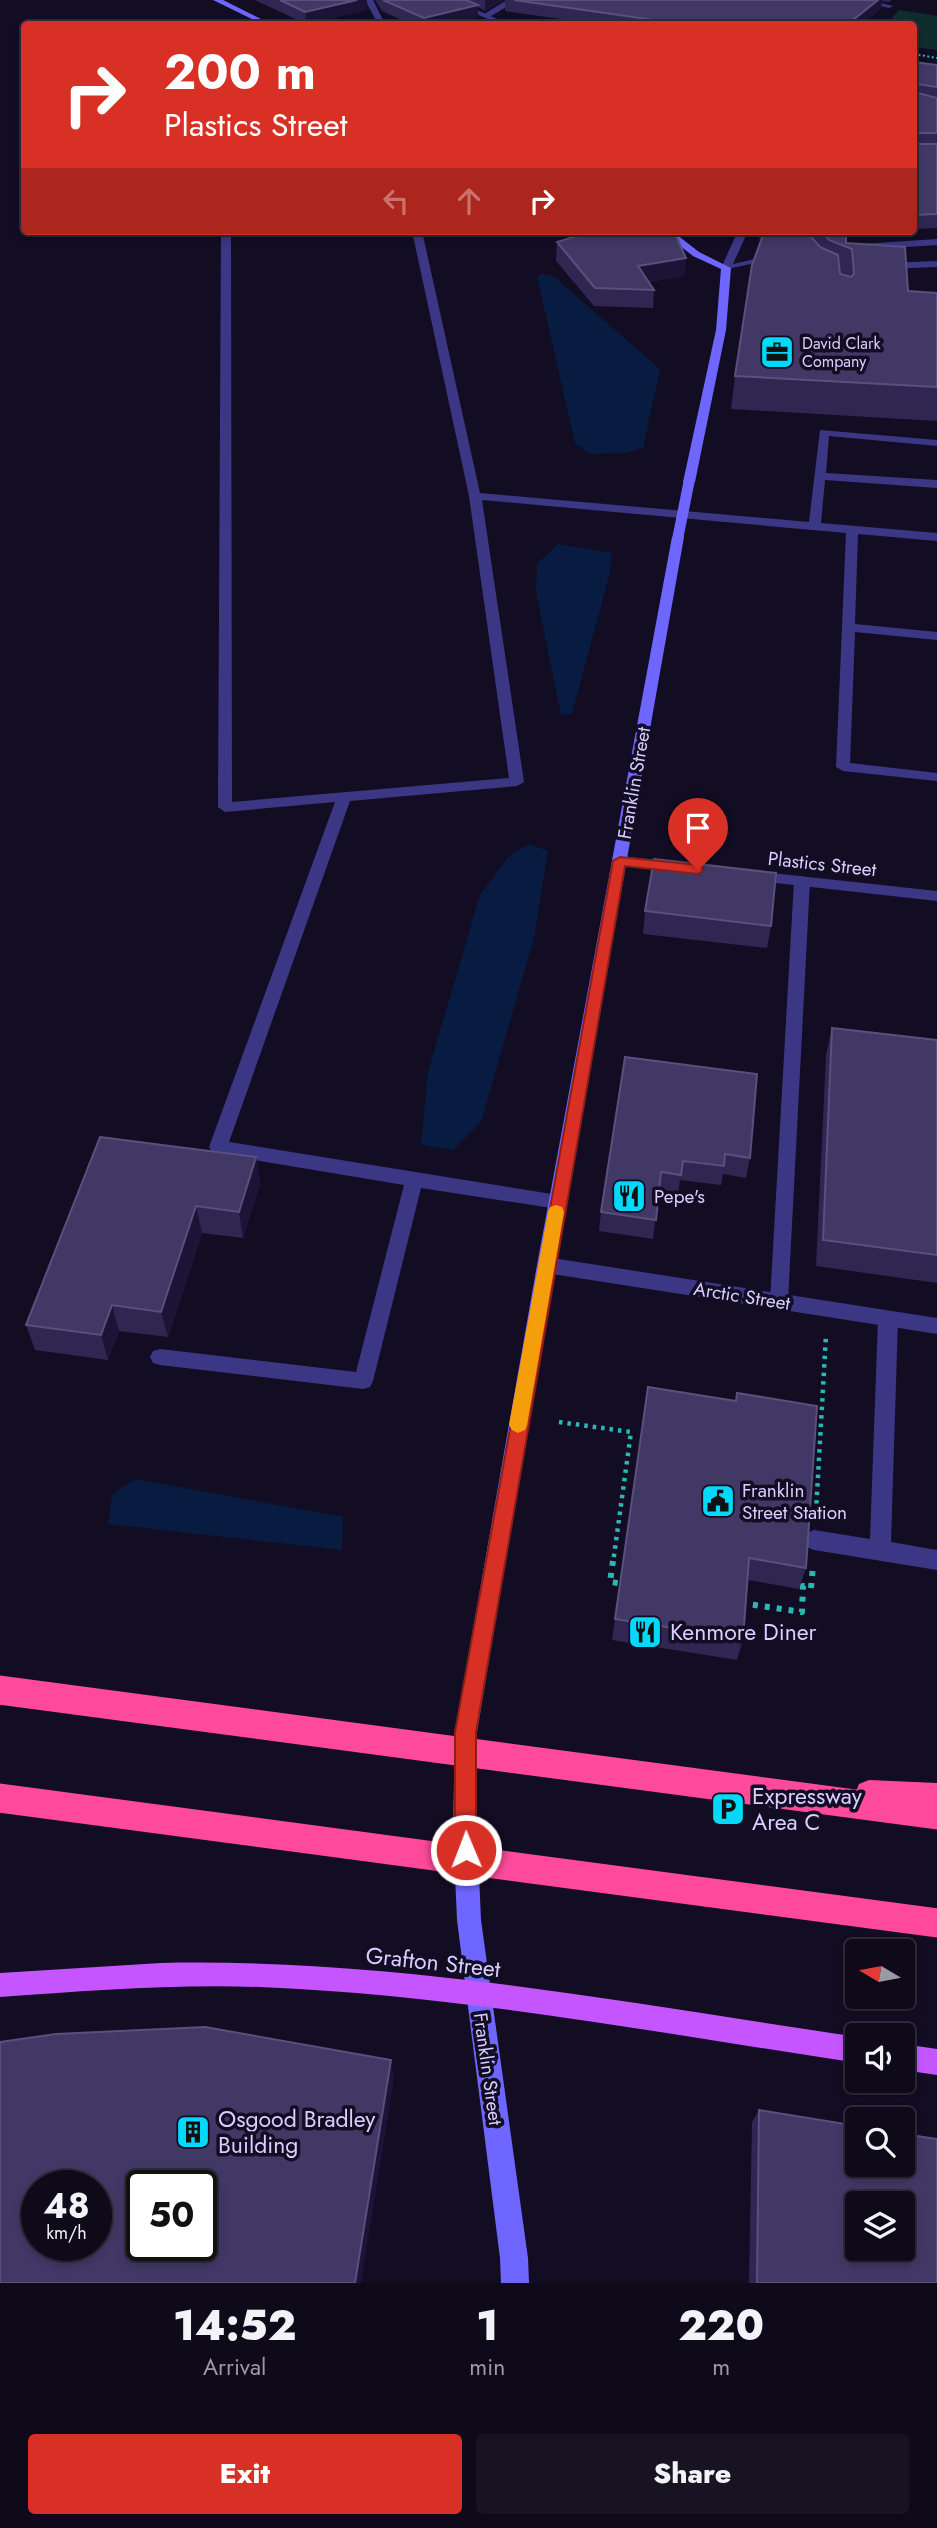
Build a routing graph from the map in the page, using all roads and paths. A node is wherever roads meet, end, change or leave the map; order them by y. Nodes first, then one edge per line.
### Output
1 (217, 0) edge
2 (369, 0) edge
3 (449, 0) edge
4 (857, 0) edge
5 (510, 2) edge
6 (889, 6) dead end
7 (485, 16) junction
8 (261, 21) edge
9 (378, 21) edge
10 (497, 21) edge
11 (917, 55) edge
12 (937, 58) edge
13 (226, 235) edge
14 (418, 235) edge
15 (671, 235) edge
16 (741, 235) edge
17 (937, 243) edge
18 (846, 249) edge
19 (785, 256) edge
20 (937, 264) edge
21 (871, 267) edge
22 (726, 268) junction
23 (937, 443) edge
24 (820, 476) junction
25 (937, 484) edge
26 (475, 496) junction
27 (815, 526) junction
28 (852, 529) junction
29 (937, 537) edge
30 (848, 627) junction
31 (937, 636) edge
32 (937, 777) edge
33 (344, 797) junction
34 (620, 861) junction
35 (698, 870) edge
36 (737, 874) edge
37 (802, 881) junction
38 (937, 897) edge
39 (414, 1180) junction
40 (558, 1202) junction
41 (546, 1265) junction
42 (779, 1301) junction
43 (888, 1319) junction
44 (937, 1326) edge
45 (826, 1335) dead end
46 (160, 1357) dead end
47 (559, 1422) dead end
48 (814, 1540) junction
49 (880, 1550) junction
50 (937, 1560) edge
51 (637, 1586) edge
52 (733, 1601) edge
53 (0, 1684) edge
54 (0, 1690) edge
55 (78, 1701) junction
56 (747, 1789) junction
57 (937, 1797) edge
58 (0, 1798) edge
59 (937, 1815) edge
60 (937, 1923) edge
61 (0, 1985) edge
62 (478, 1994) junction
63 (845, 2048) edge
64 (915, 2059) edge
65 (937, 2062) edge
66 (515, 2283) edge

1 - 8 main road
2 - 9 street
3 - 7 street
4 - 6 street
5 - 7 street
7 - 10 street
11 - 12 path
13 - 33 street
14 - 26 street
15 - 22 main road
16 - 22 street
17 - 18 street
19 - 22 street
20 - 21 street
22 - 34 main road, Franklin Street, bridge
23 - 24 street
24 - 25 street
24 - 27 street
26 - 27 street
26 - 33 street
27 - 28 street
28 - 29 street
28 - 30 street
30 - 31 street
30 - 32 street
33 - 39 street
34 - 35 street
34 - 40 main road, Franklin Street
36 - 37 street, Plastics Street
37 - 38 street, Plastics Street
37 - 42 street
39 - 40 street
39 - 46 street
40 - 41 main road, Franklin Street
41 - 42 street, Arctic Street
41 - 62 main road, Franklin Street
42 - 43 street, Arctic Street
43 - 44 street, Arctic Street
43 - 49 street
45 - 48 path
47 - 51 path
48 - 49 street
48 - 52 path
49 - 50 street
53 - 55 highway, bridge
54 - 55 highway, bridge
55 - 56 highway, bridge
56 - 57 highway, bridge
56 - 59 highway, bridge
58 - 60 highway, bridge
61 - 62 main road, Grafton Street
62 - 63 main road, Grafton Street
62 - 66 main road, Franklin Street
64 - 65 main road

